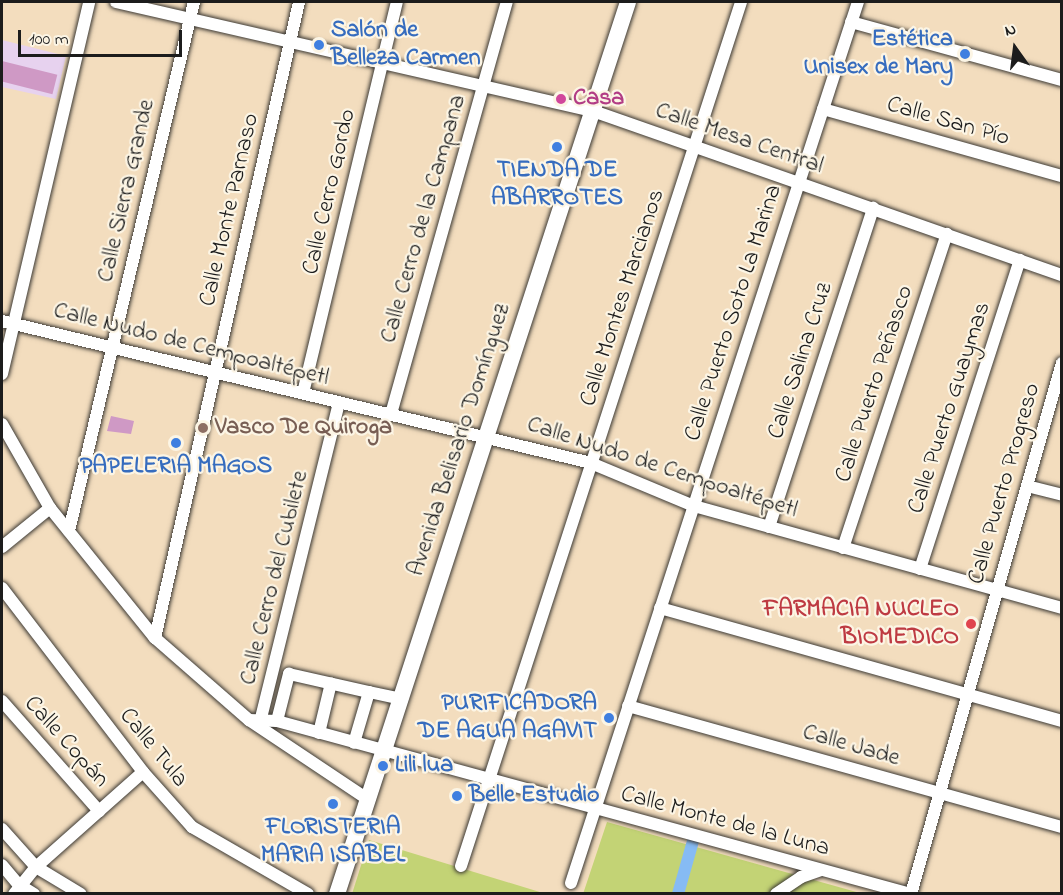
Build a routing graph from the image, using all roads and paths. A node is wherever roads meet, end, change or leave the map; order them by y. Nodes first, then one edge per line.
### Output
1 (89, 2) edge
2 (116, 2) edge
3 (194, 2) edge
4 (299, 2) edge
5 (397, 2) edge
6 (507, 2) edge
7 (628, 2) edge
8 (741, 2) edge
9 (858, 2) edge
10 (190, 19) junction
11 (851, 22) junction
12 (290, 42) junction
13 (382, 63) junction
14 (1062, 80) edge
15 (484, 86) junction
16 (823, 109) junction
17 (593, 111) junction
18 (694, 146) junction
19 (1062, 176) edge
20 (799, 182) junction
21 (873, 208) junction
22 (947, 234) junction
23 (1020, 260) junction
24 (1062, 275) edge
25 (2, 321) edge
26 (14, 324) junction
27 (111, 347) junction
28 (1062, 363) edge
29 (215, 373) junction
30 (2, 374) edge
31 (1058, 388) edge
32 (303, 393) junction
33 (339, 403) junction
34 (391, 414) junction
35 (2, 424) edge
36 (486, 435) junction
37 (591, 463) junction
38 (1027, 486) junction
39 (1062, 495) edge
40 (694, 506) junction
41 (50, 507) junction
42 (769, 527) junction
43 (69, 531) junction
44 (2, 547) edge
45 (843, 548) junction
46 (920, 569) junction
47 (2, 588) edge
48 (997, 590) junction
49 (660, 608) junction
50 (1062, 608) edge
51 (155, 638) junction
52 (331, 683) junction
53 (369, 692) junction
54 (967, 695) junction
55 (402, 699) junction
56 (2, 701) edge
57 (628, 706) junction
58 (277, 721) junction
59 (1062, 721) edge
60 (257, 722) junction
61 (319, 733) junction
62 (354, 743) junction
63 (386, 751) junction
64 (143, 772) junction
65 (489, 780) junction
66 (939, 793) junction
67 (369, 800) junction
68 (595, 808) junction
69 (99, 811) junction
70 (1062, 827) edge
71 (2, 829) edge
72 (2, 865) edge
73 (461, 866) dead end
74 (36, 867) junction
75 (821, 870) junction
76 (571, 883) dead end
77 (16, 889) edge
78 (34, 894) edge
79 (81, 894) edge
80 (308, 894) edge
81 (337, 894) edge
82 (776, 894) edge
83 (911, 894) edge

1 - 26 street
2 - 10 street, Calle Mesa Central
3 - 10 street, Calle Sierra Grande
4 - 12 street, Calle Monte Parnaso
5 - 13 street, Calle Cerro Gordo
6 - 15 street, Calle Cerro de la Campana
7 - 17 main road, Avenida Belisario Domínguez
8 - 18 street, Calle Montes Marcianos
9 - 11 street, Calle Puerto Soto La Marina
10 - 12 street, Calle Mesa Central
10 - 27 street, Calle Sierra Grande
11 - 14 street
11 - 16 street, Calle Puerto Soto La Marina
12 - 13 street, Calle Mesa Central
12 - 29 street, Calle Monte Parnaso
13 - 15 street, Calle Mesa Central
13 - 32 street, Calle Cerro Gordo
15 - 17 street, Calle Mesa Central
15 - 34 street, Calle Cerro de la Campana
16 - 19 street, Calle San Pío
16 - 20 street, Calle Puerto Soto La Marina
17 - 18 street, Calle Mesa Central
17 - 36 main road, Avenida Belisario Domínguez
18 - 20 street, Calle Mesa Central
18 - 37 street, Calle Montes Marcianos
20 - 21 street, Calle Mesa Central
20 - 40 street, Calle Puerto Soto La Marina
21 - 22 street, Calle Mesa Central
21 - 42 street, Calle Salina Cruz
22 - 23 street, Calle Mesa Central
22 - 45 street, Calle Puerto Peñasco
23 - 24 street, Calle Mesa Central
23 - 46 street, Calle Puerto Guaymas
25 - 26 street, Calle Nudo de Cempoaltépetl
26 - 27 street, Calle Nudo de Cempoaltépetl
26 - 30 street
27 - 29 street, Calle Nudo de Cempoaltépetl
27 - 43 street, Calle Sierra Grande
28 - 31 street, Calle Puerto Progreso
29 - 32 street, Calle Nudo de Cempoaltépetl
29 - 51 street, Calle Monte Parnaso
31 - 38 street, Calle Puerto Progreso
32 - 33 street, Calle Nudo de Cempoaltépetl
33 - 34 street, Calle Nudo de Cempoaltépetl
33 - 60 street, Calle Cerro del Cubilete
34 - 36 street, Calle Nudo de Cempoaltépetl
35 - 41 street
36 - 37 street, Calle Nudo de Cempoaltépetl
36 - 55 main road, Avenida Belisario Domínguez
37 - 40 street, Calle Nudo de Cempoaltépetl
37 - 65 street, Calle Montes Marcianos
38 - 39 street
38 - 48 street, Calle Puerto Progreso
40 - 42 street, Calle Nudo de Cempoaltépetl
40 - 49 street, Calle Puerto Soto La Marina
41 - 43 street
41 - 44 street
42 - 45 street, Calle Nudo de Cempoaltépetl
43 - 51 street
45 - 46 street, Calle Nudo de Cempoaltépetl
46 - 48 street, Calle Nudo de Cempoaltépetl
47 - 64 street, Calle Tula
48 - 50 street, Calle Nudo de Cempoaltépetl
48 - 54 street, Calle Puerto Progreso
49 - 54 street
49 - 57 street, Calle Puerto Soto La Marina
51 - 60 street
52 - 53 street
52 - 58 street
52 - 61 street
53 - 55 street
53 - 62 street
54 - 59 street
54 - 66 street, Calle Puerto Progreso
55 - 63 main road, Avenida Belisario Domínguez
56 - 69 street, Calle Copán
57 - 66 street, Calle Jade
57 - 68 street, Calle Puerto Soto La Marina
58 - 60 street, Calle Monte de la Luna
58 - 61 street, Calle Monte de la Luna
60 - 67 street
61 - 62 street, Calle Monte de la Luna
62 - 63 street, Calle Monte de la Luna
63 - 65 street, Calle Monte de la Luna
63 - 67 main road, Avenida Belisario Domínguez
64 - 69 street
64 - 80 street, Calle Tula
65 - 68 street, Calle Monte de la Luna
65 - 73 street, Calle Montes Marcianos
66 - 70 street, Calle Jade
66 - 83 street, Calle Puerto Progreso
67 - 81 main road, Avenida Belisario Domínguez
68 - 75 street, Calle Monte de la Luna
68 - 76 street, Calle Puerto Soto La Marina
69 - 74 street
71 - 74 street
72 - 77 street
74 - 77 street
74 - 79 street
75 - 82 street
75 - 83 street, Calle Monte de la Luna
77 - 78 street

